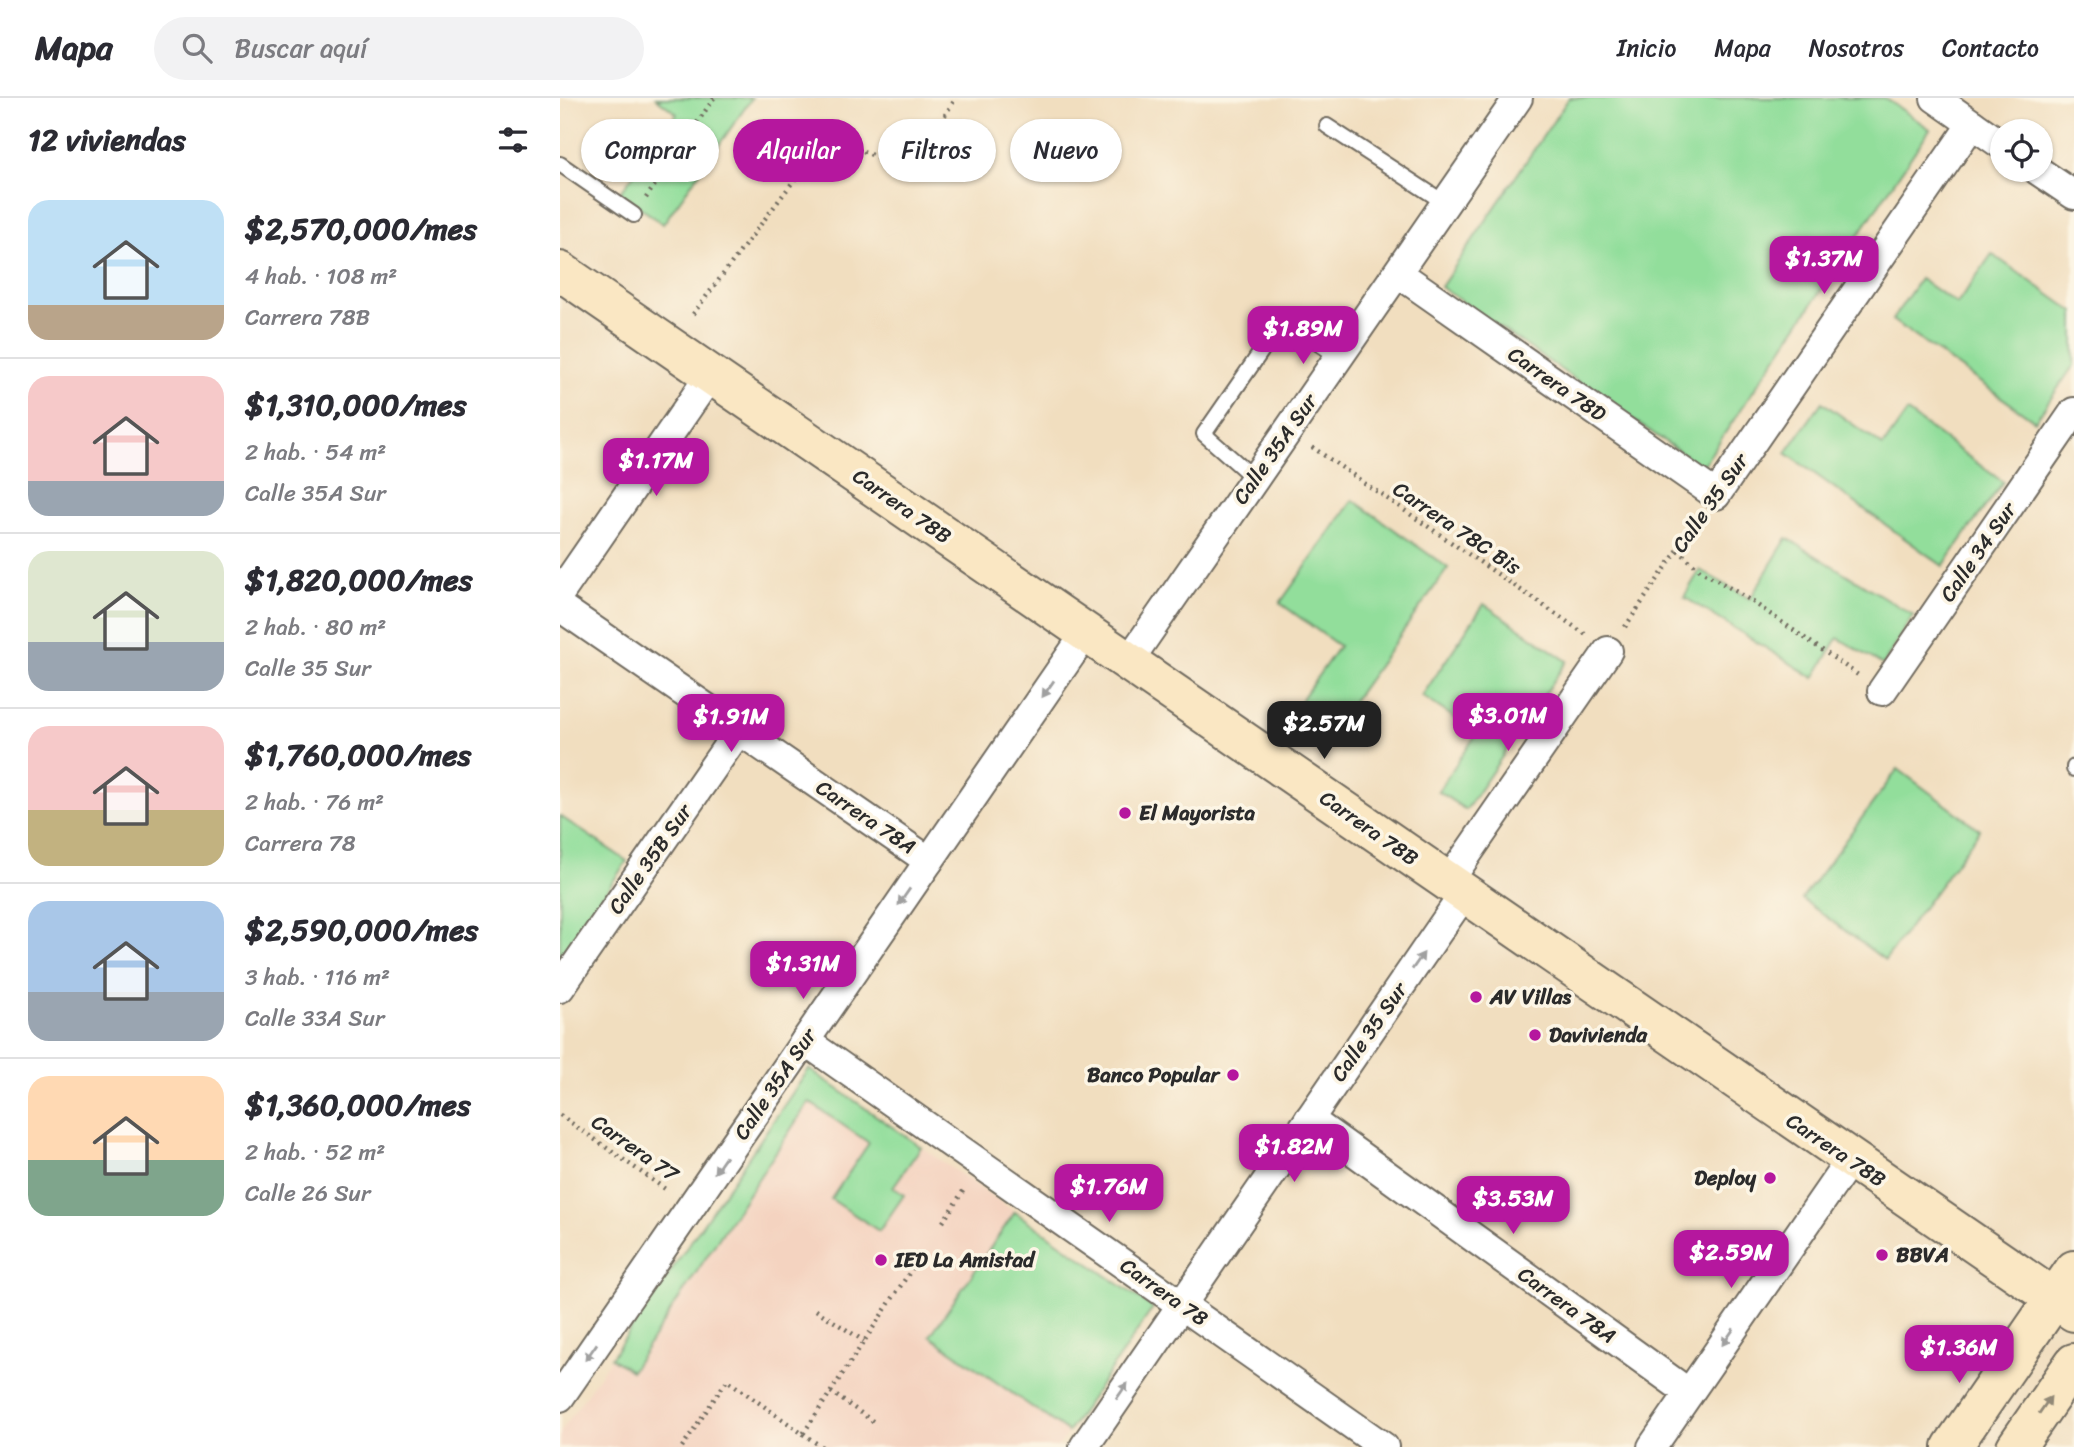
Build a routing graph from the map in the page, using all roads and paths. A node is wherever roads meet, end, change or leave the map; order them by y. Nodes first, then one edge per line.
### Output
1 (714, 98) edge
2 (956, 98) edge
3 (1518, 98) edge
4 (1935, 98) edge
5 (1972, 124) junction
6 (1327, 127) dead end
7 (1990, 137) edge
8 (560, 164) edge
9 (2053, 180) edge
10 (2074, 195) edge
11 (1445, 203) junction
12 (634, 215) joint
13 (560, 271) edge
14 (1398, 273) junction
15 (693, 314) dead end
16 (1339, 357) junction
17 (711, 374) junction
18 (2074, 412) edge
19 (1288, 431) junction
20 (1255, 479) junction
21 (1716, 495) junction
22 (1678, 550) junction
23 (560, 593) edge
24 (560, 607) edge
25 (1086, 633) junction
26 (1608, 651) junction
27 (1128, 662) junction
28 (1882, 691) joint
29 (739, 730) junction
30 (929, 861) junction
31 (1456, 888) junction
32 (560, 988) edge
33 (805, 1041) junction
34 (560, 1115) edge
35 (1309, 1119) junction
36 (1850, 1160) junction
37 (970, 1181) dead end
38 (691, 1207) junction
39 (943, 1222) dead end
40 (923, 1252) dead end
41 (2067, 1294) edge
42 (1182, 1305) junction
43 (816, 1310) dead end
44 (864, 1341) junction
45 (2074, 1363) edge
46 (831, 1392) junction
47 (1689, 1393) junction
48 (560, 1397) edge
49 (874, 1422) dead end
50 (803, 1434) junction
51 (1379, 1446) edge
52 (682, 1447) edge
53 (822, 1447) edge
54 (1084, 1447) edge
55 (1652, 1447) edge
56 (1952, 1447) edge
57 (2015, 1447) edge

1 - 12 path
2 - 15 path
3 - 11 street, Calle 35A Sur
4 - 5 street
5 - 7 street
5 - 21 street, Calle 35 Sur
6 - 11 lane
8 - 12 lane
9 - 10 street
11 - 14 street, Calle 35A Sur
13 - 17 street, Carrera 78B
14 - 16 street, Calle 35A Sur
14 - 21 street, Carrera 78D
16 - 19 street, Calle 35A Sur
16 - 20 lane
17 - 23 street
17 - 25 street, Carrera 78B
18 - 28 street, Calle 34 Sur
19 - 20 street, Calle 35A Sur
19 - 26 path, Carrera 78C Bis
20 - 27 street, Calle 35A Sur
21 - 22 path, Calle 35 Sur
22 - 26 path, Calle 35 Sur
22 - 28 path
24 - 29 street, Carrera 78A
25 - 27 street, Carrera 78B
25 -> 30 street, Calle 35A Sur
26 - 31 street, Calle 35 Sur
27 - 31 street, Carrera 78B
29 - 30 street, Carrera 78A
29 - 32 street, Calle 35B Sur
30 -> 33 street, Calle 35A Sur
35 -> 31 street, Calle 35 Sur
31 - 36 street, Carrera 78B
33 -> 38 street, Calle 35A Sur
33 - 42 street, Carrera 78
34 - 38 path, Carrera 77
35 - 42 street, Calle 35 Sur
35 - 47 street, Carrera 78A
36 - 41 street, Carrera 78B
36 -> 47 street
37 - 39 path
38 -> 48 street, Calle 35A Sur
40 - 44 path
41 - 56 street
42 - 51 street, Carrera 78
54 -> 42 street, Calle 35 Sur
43 - 44 path
44 - 46 path
57 -> 45 street
46 - 49 path
46 - 50 path
47 - 55 street
50 - 52 path
50 - 53 path

